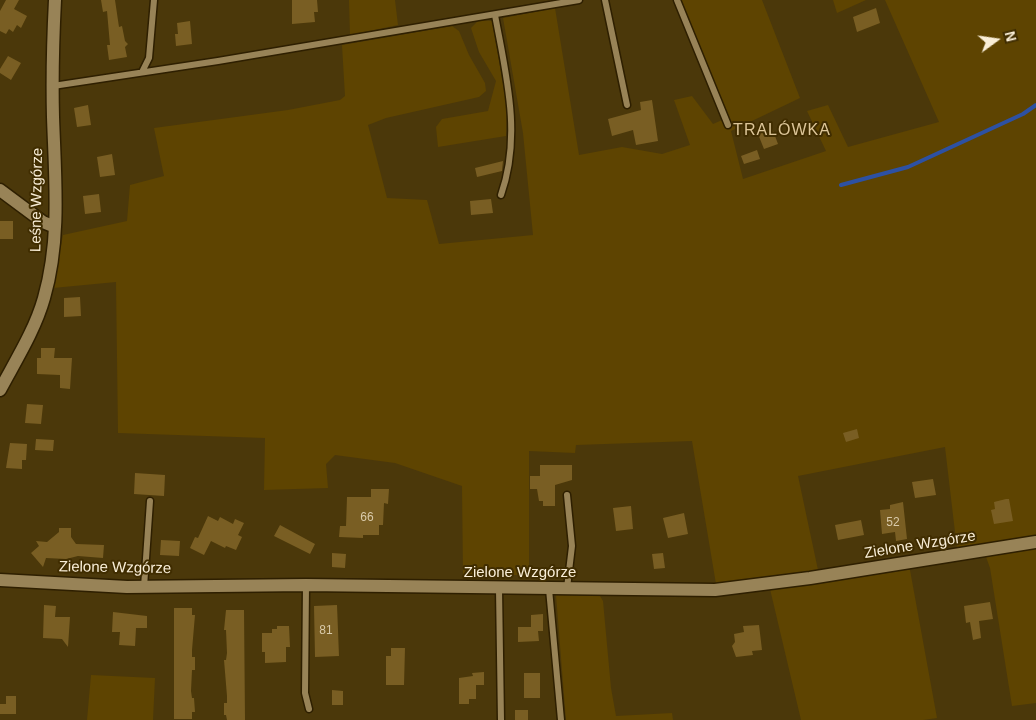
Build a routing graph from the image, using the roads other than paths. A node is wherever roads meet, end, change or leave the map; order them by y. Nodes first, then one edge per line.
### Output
1 (55, 0) edge
2 (154, 0) edge
3 (579, 0) edge
4 (605, 0) edge
5 (677, 0) edge
6 (495, 15) junction
7 (142, 72) junction
8 (53, 86) junction
9 (627, 105) dead end
10 (728, 125) dead end
11 (0, 190) edge
12 (501, 195) dead end
13 (55, 227) junction
14 (0, 390) edge
15 (567, 495) dead end
16 (150, 501) dead end
17 (1036, 542) edge
18 (0, 580) edge
19 (306, 585) junction
20 (144, 587) junction
21 (499, 589) junction
22 (549, 589) junction
23 (567, 589) junction
24 (309, 709) dead end
25 (501, 720) edge
26 (561, 720) edge

1 - 8 street, Leśne Wzgórze
2 - 7 lane
3 - 6 lane
4 - 9 lane
5 - 10 lane
6 - 7 lane
6 - 12 lane
7 - 8 lane
8 - 13 street, Leśne Wzgórze
11 - 13 street
13 - 14 street, Leśne Wzgórze
15 - 23 lane
16 - 20 lane
17 - 23 street, Zielone Wzgórze
18 - 20 street, Zielone Wzgórze
19 - 20 street, Zielone Wzgórze
19 - 21 street, Zielone Wzgórze
19 - 24 lane
21 - 22 street, Zielone Wzgórze
21 - 25 lane
22 - 23 street, Zielone Wzgórze
22 - 26 lane

